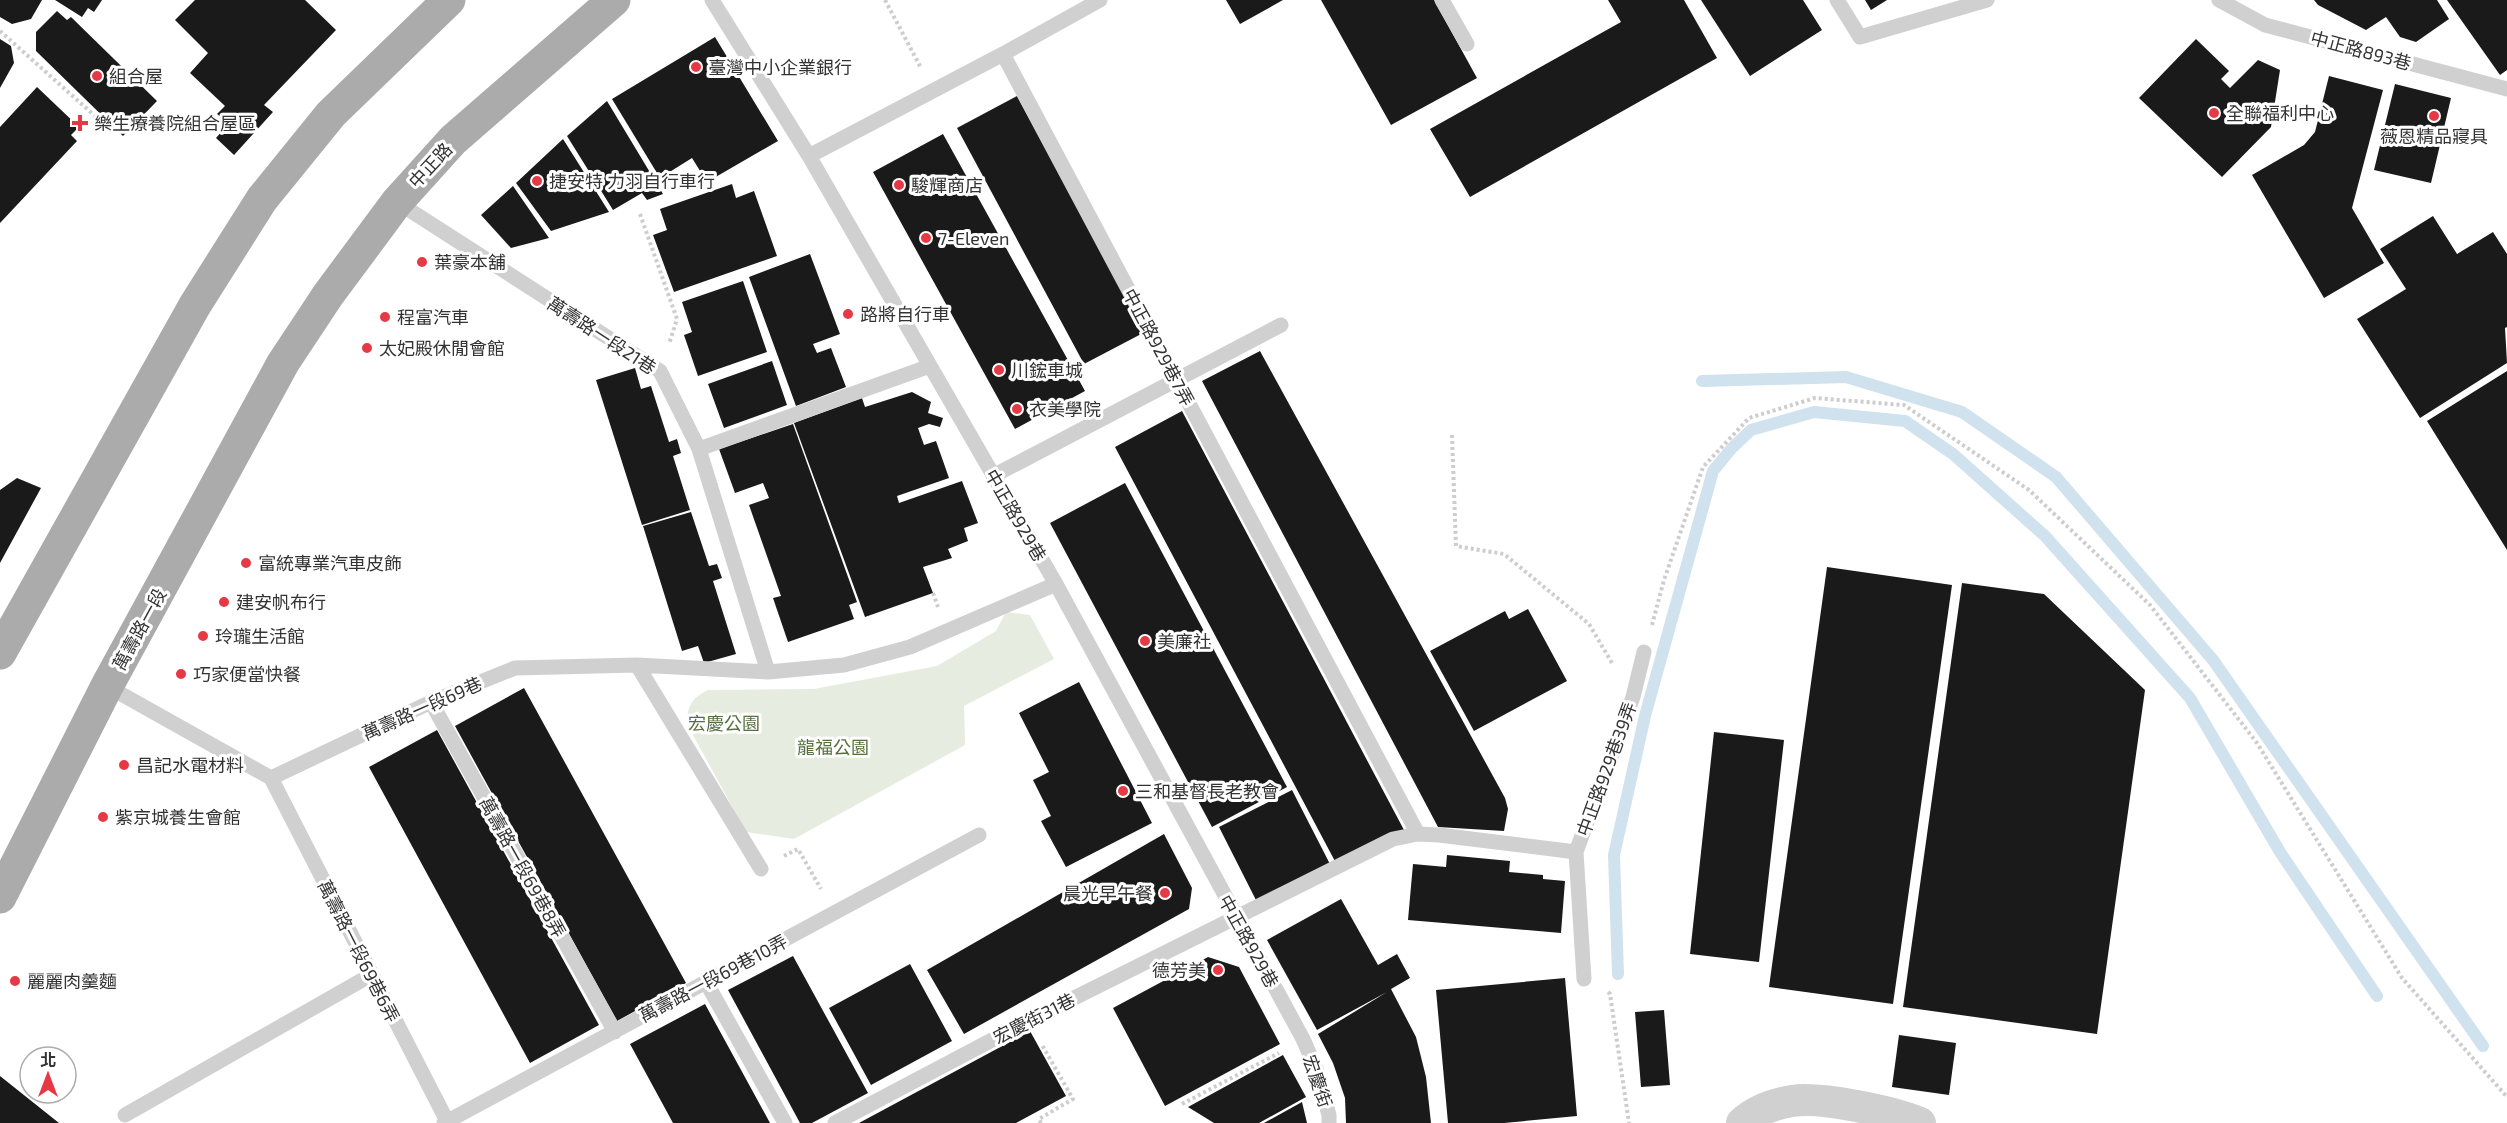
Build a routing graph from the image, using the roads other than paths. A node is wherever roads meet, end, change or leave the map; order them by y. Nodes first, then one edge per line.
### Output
1 (449, 0) edge
2 (614, 0) edge
3 (712, 0) edge
4 (1100, 0) edge
5 (1442, 0) edge
6 (1837, 0) edge
7 (1987, 0) edge
8 (2219, 0) edge
9 (1467, 44) dead end
10 (1003, 54) junction
11 (2507, 89) edge
12 (809, 156) junction
13 (397, 202) junction
14 (1281, 325) dead end
15 (283, 363) joint
16 (930, 366) junction
17 (1176, 380) junction
18 (699, 449) junction
19 (993, 476) junction
20 (1056, 584) junction
21 (1644, 652) road end
22 (0, 654) edge
23 (637, 665) junction
24 (768, 672) junction
25 (107, 686) junction
26 (431, 702) junction
27 (271, 778) junction
28 (1418, 834) junction
29 (980, 835) dead end
30 (1576, 852) junction
31 (761, 869) road end
32 (0, 897) edge
33 (1237, 918) junction
34 (372, 975) junction
35 (1584, 979) road end
36 (706, 982) junction
37 (615, 1032) junction
38 (1303, 1039) joint
39 (125, 1114) dead end
40 (446, 1123) edge
41 (785, 1123) edge
42 (835, 1123) edge
43 (1329, 1123) edge
44 (1742, 1123) edge
45 (1920, 1123) edge

1 - 22 main road
2 - 13 main road, 中正路
3 - 12 lane, 中正路929巷
4 - 10 lane
5 - 9 lane
6 - 7 lane
8 - 11 lane, 中正路893巷
10 - 12 lane
10 - 17 lane, 中正路929巷7弄
12 - 16 lane, 中正路929巷
13 - 15 main road, 中正路
13 - 18 lane, 萬壽路一段21巷
14 - 17 lane
15 - 25 main road, 萬壽路一段
16 - 18 lane
16 - 19 lane, 中正路929巷
17 - 19 lane
17 - 28 lane, 中正路929巷7弄
18 - 24 lane, 萬壽路一段21巷
19 - 20 lane, 中正路929巷
20 - 24 lane, 萬壽路一段69巷
20 - 33 lane, 中正路929巷
21 - 30 lane, 中正路929巷39弄
23 - 24 lane, 萬壽路一段69巷
23 - 26 lane, 萬壽路一段69巷
23 - 31 lane
25 - 27 lane
25 - 32 main road, 萬壽路一段
26 - 27 lane, 萬壽路一段69巷
26 - 37 lane, 萬壽路一段69巷8弄
27 - 34 lane, 萬壽路一段69巷6弄
28 - 30 lane, 中正路929巷39弄
28 - 33 lane, 中正路929巷39弄
29 - 36 lane, 萬壽路一段69巷10弄
30 - 35 lane
33 - 38 lane, 中正路929巷
33 - 42 lane, 宏慶街31巷
34 - 39 lane
34 - 40 lane, 萬壽路一段69巷6弄
36 - 37 lane, 萬壽路一段69巷10弄
36 - 41 lane
37 - 40 lane, 萬壽路一段69巷10弄
38 - 43 lane, 宏慶街
44 - 45 street

